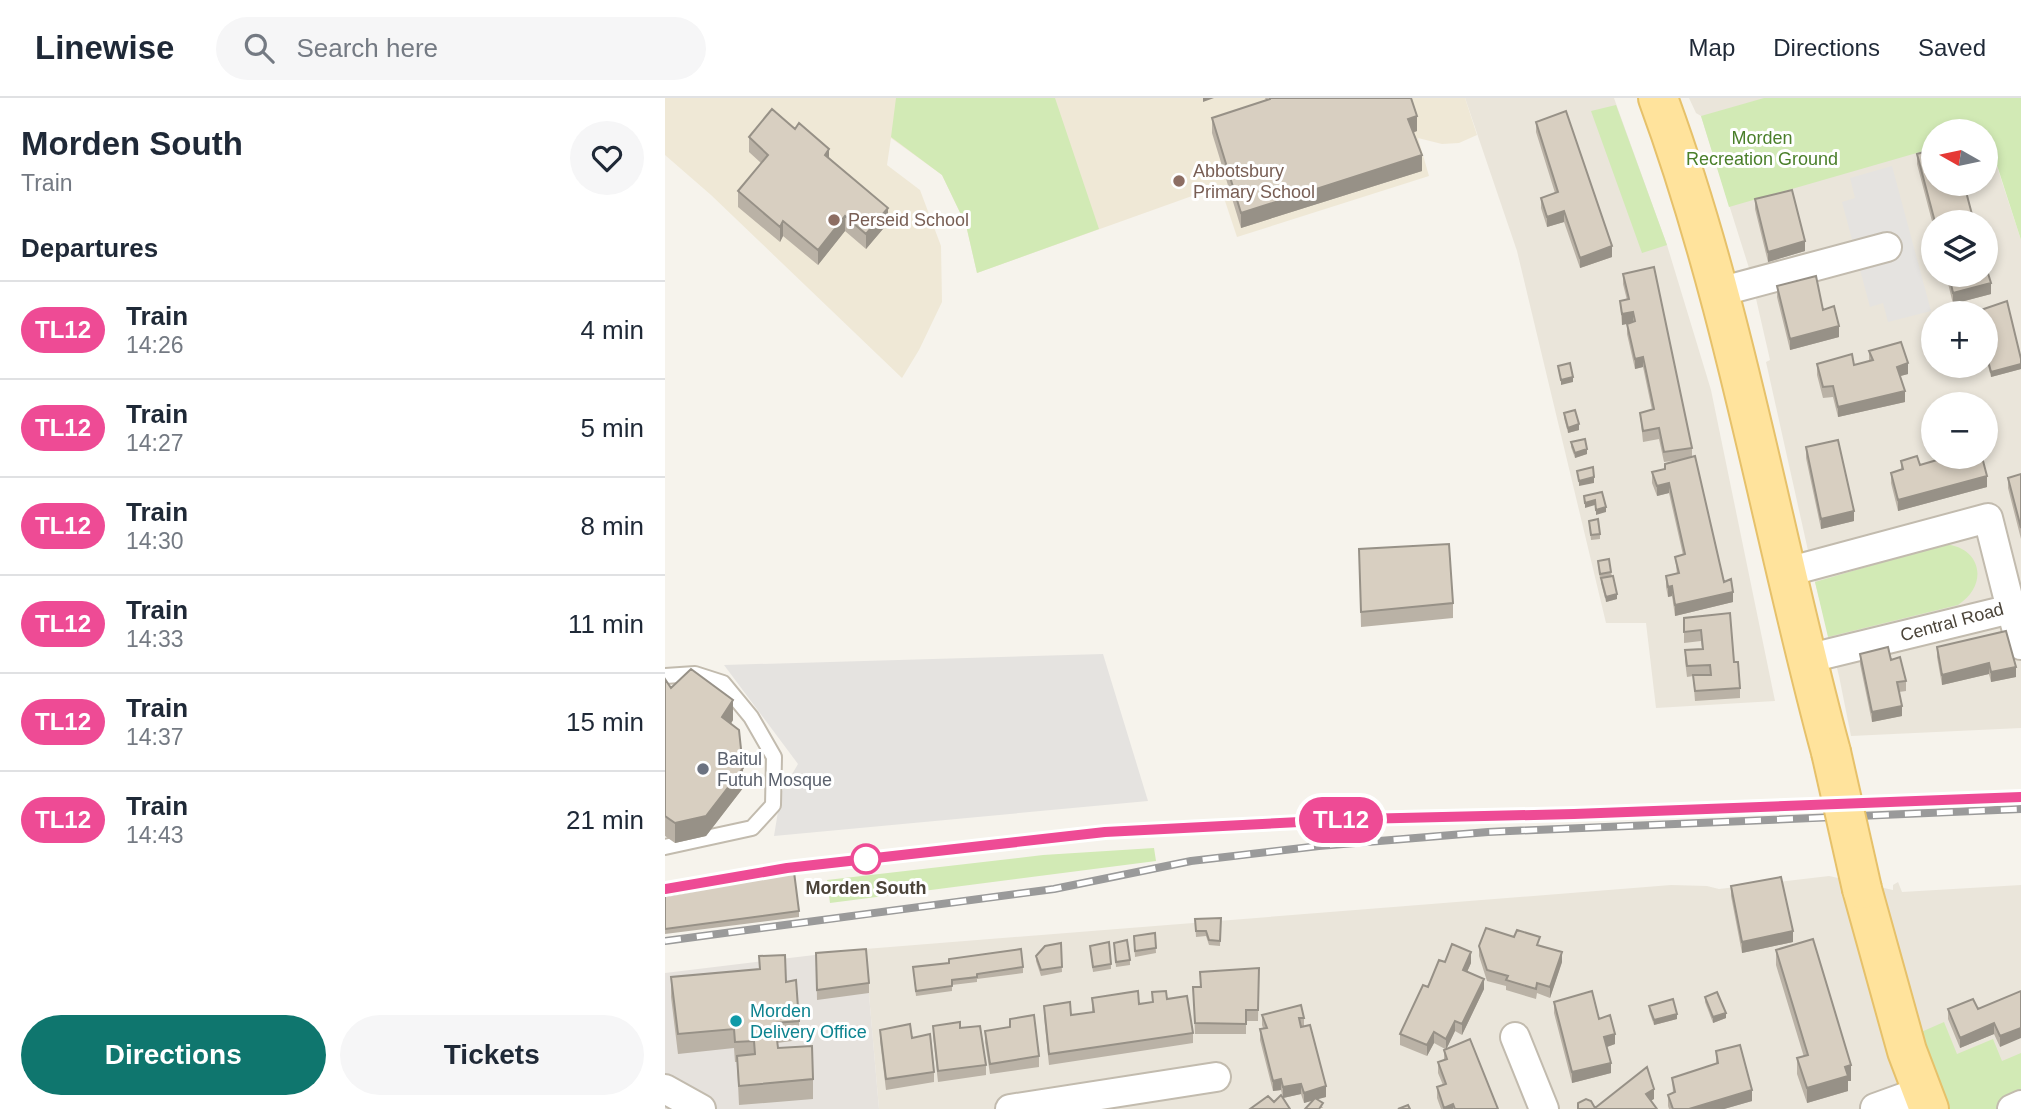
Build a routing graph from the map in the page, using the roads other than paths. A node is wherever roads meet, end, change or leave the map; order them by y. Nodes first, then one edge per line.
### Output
1 (1658, 98) edge
2 (1887, 247) dead end
3 (1719, 292) junction
4 (1787, 572) junction
5 (2011, 608) junction
6 (2021, 645) edge
7 (1806, 659) junction
8 (665, 676) edge
9 (665, 847) edge
10 (1515, 1037) dead end
11 (1216, 1077) dead end
12 (665, 1090) edge
13 (1925, 1100) edge
14 (2021, 1105) edge
15 (1875, 1108) edge
16 (701, 1109) edge
17 (1010, 1109) edge
18 (1544, 1109) edge
19 (2012, 1109) edge

1 - 3 main road
2 - 3 street
3 - 4 main road
4 - 5 street, Central Road
4 - 7 main road
5 - 6 street
5 - 7 street, Central Road
7 - 13 main road, bridge
8 - 9 lane
10 - 18 street
11 - 17 street
12 - 16 street
13 - 15 street
14 - 19 street

